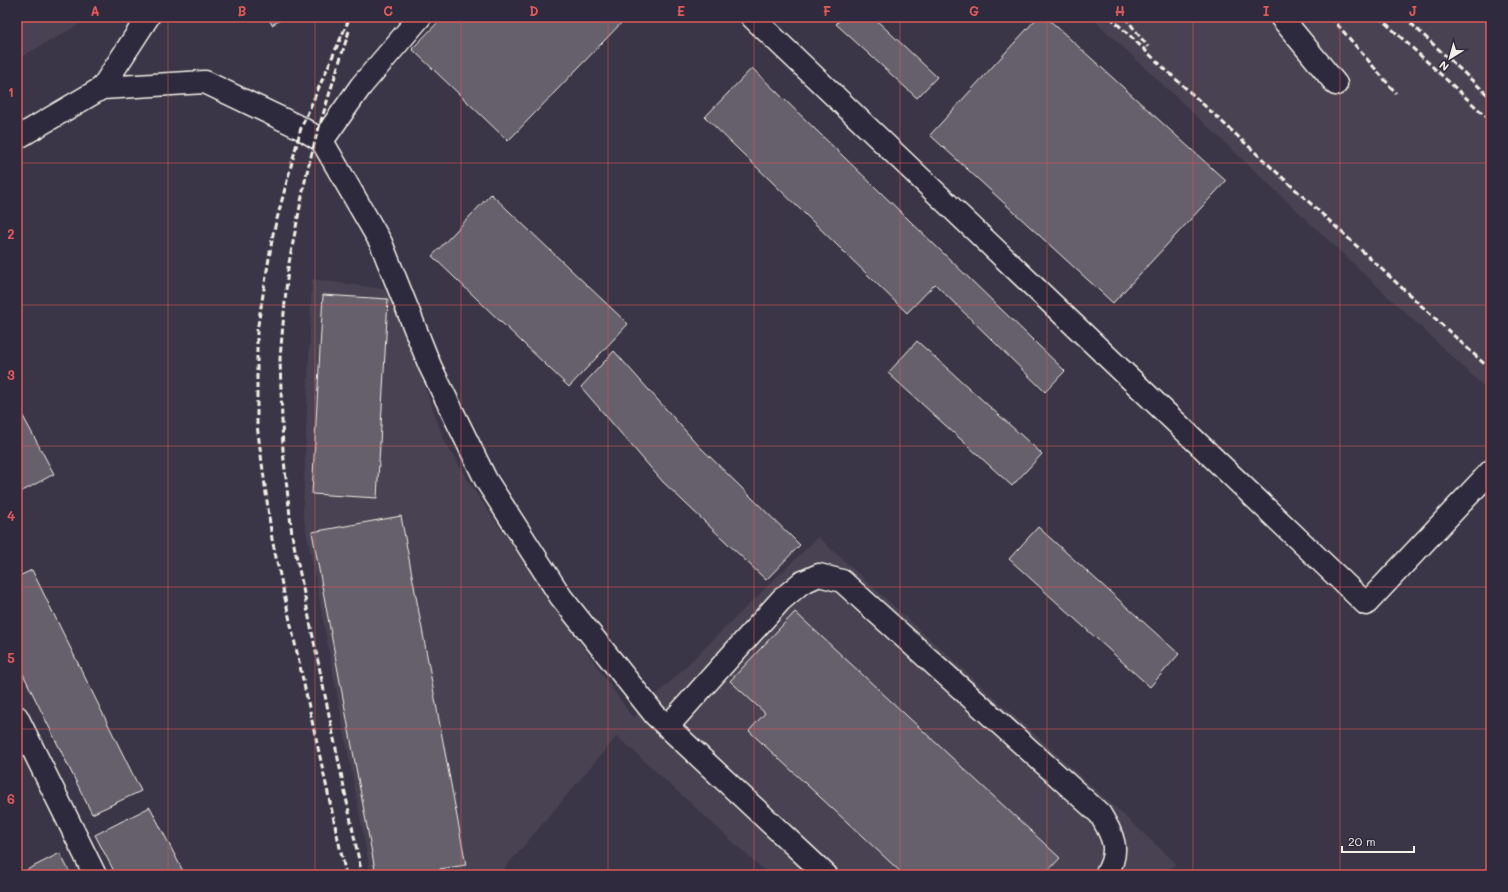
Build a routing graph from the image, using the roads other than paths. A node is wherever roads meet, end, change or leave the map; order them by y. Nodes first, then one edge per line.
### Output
1 (148, 17) edge
2 (420, 17) edge
3 (752, 17) edge
4 (1281, 17) edge
5 (1336, 84) dead end
6 (102, 88) junction
7 (17, 138) edge
8 (322, 141) junction
9 (1491, 470) edge
10 (17, 717) edge
11 (668, 726) junction
12 (95, 875) edge
13 (826, 875) edge
14 (1106, 875) edge

1 - 6 street
2 - 8 street
3 - 9 street
4 - 5 street
6 - 7 street
6 - 8 street
8 - 11 street
10 - 12 street
11 - 13 street
11 - 14 street

